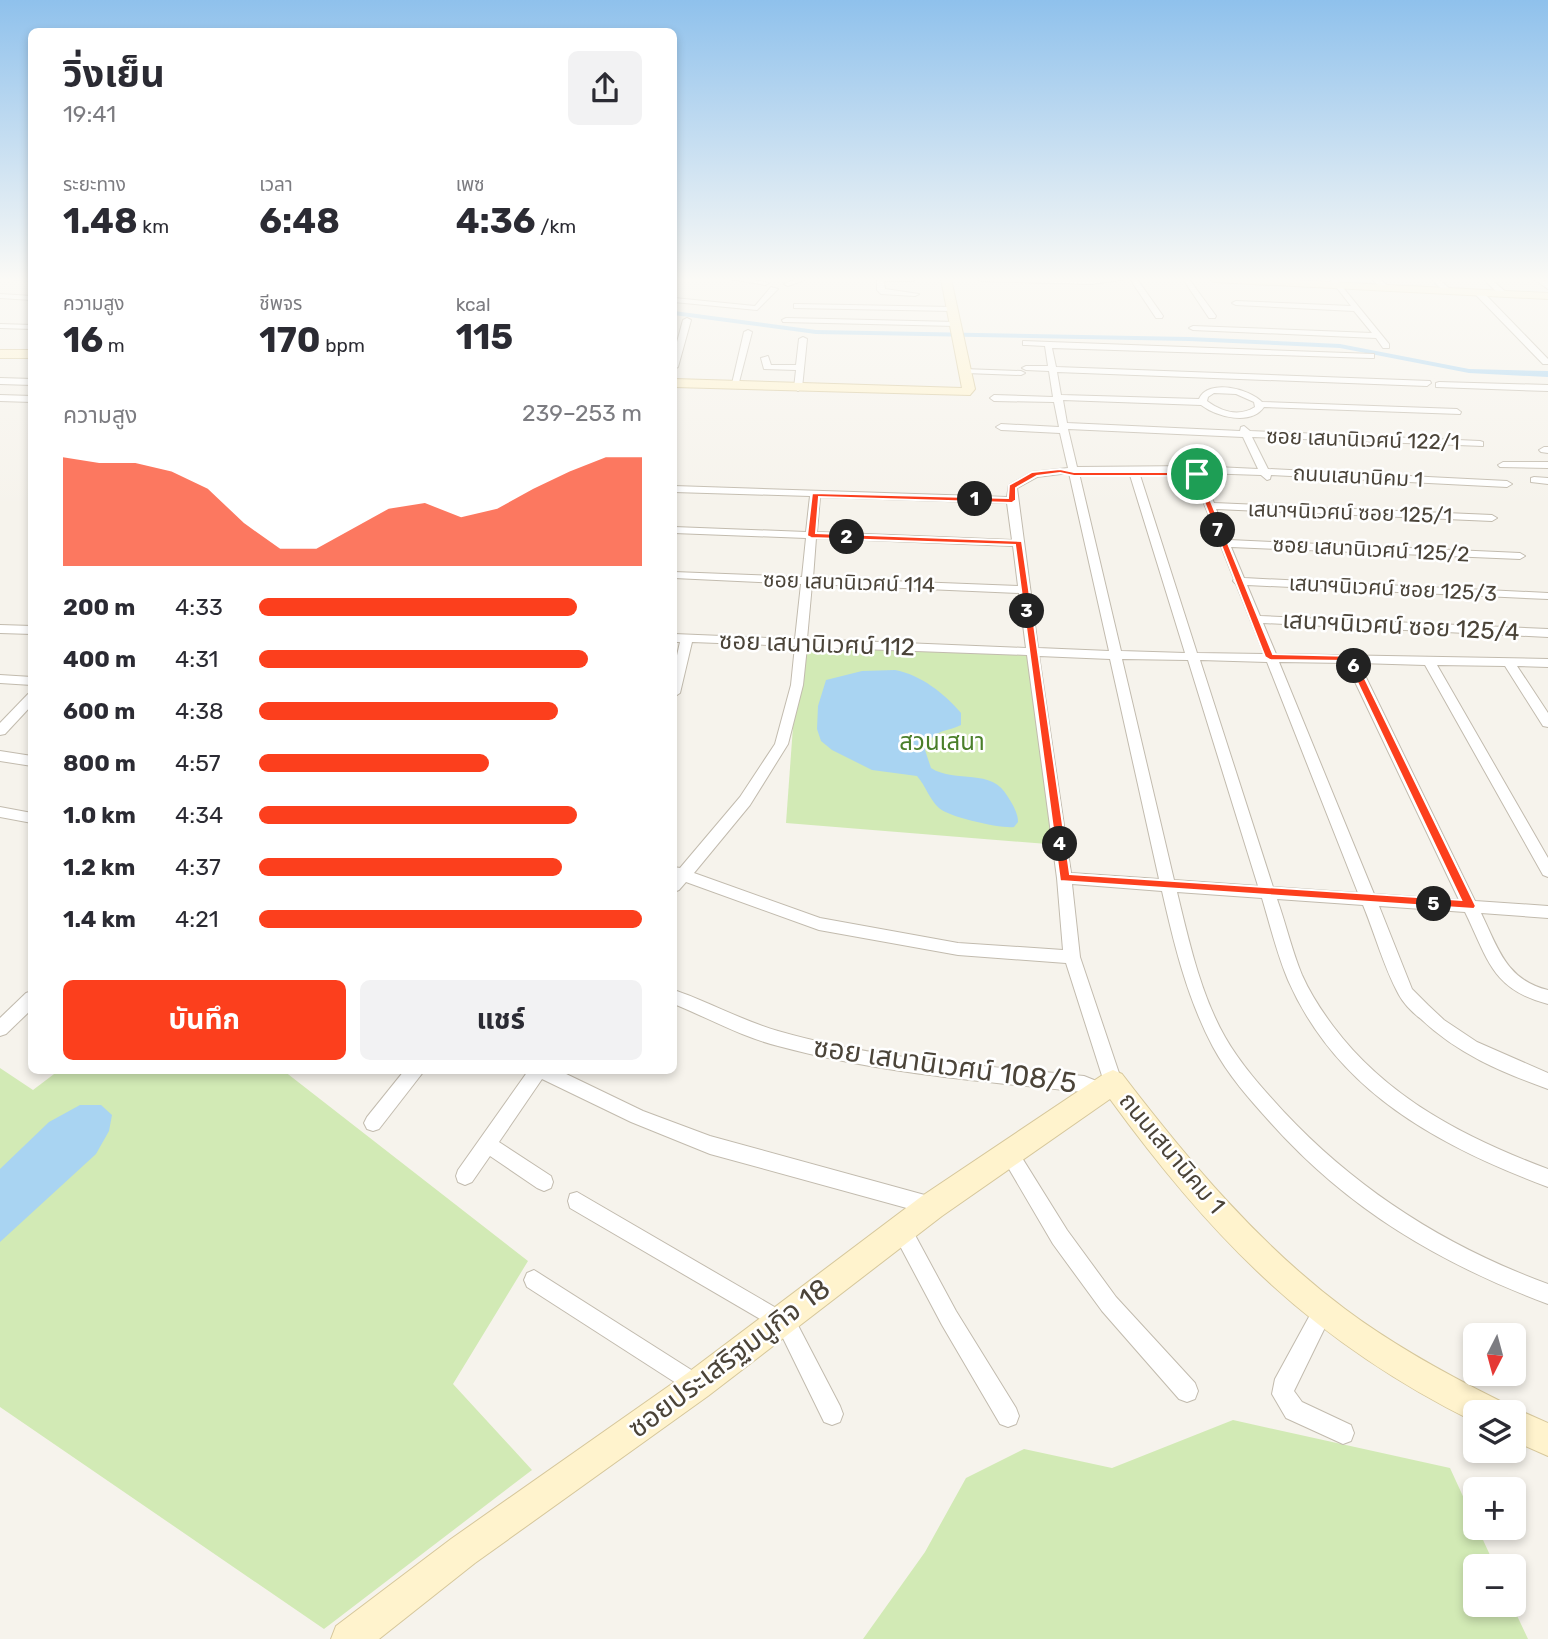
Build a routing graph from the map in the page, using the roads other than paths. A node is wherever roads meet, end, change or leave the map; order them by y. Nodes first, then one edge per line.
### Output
1 (742, 355) edge
2 (801, 355) edge
3 (962, 355) edge
4 (1051, 355) edge
5 (1145, 355) edge
6 (1371, 356) dead end
7 (765, 358) dead end
8 (1212, 363) junction
9 (799, 368) junction
10 (1052, 369) junction
11 (966, 371) junction
12 (0, 381) edge
13 (28, 382) edge
14 (677, 383) edge
15 (1427, 383) dead end
16 (1439, 385) dead end
17 (734, 386) junction
18 (798, 388) junction
19 (1548, 388) edge
20 (1226, 390) junction
21 (0, 398) edge
22 (993, 398) dead end
23 (28, 399) edge
24 (1058, 399) junction
25 (1203, 402) junction
26 (1259, 404) junction
27 (1457, 412) dead end
28 (1237, 415) junction
29 (1001, 428) dead end
30 (1064, 428) junction
31 (1246, 434) junction
32 (1480, 444) dead end
33 (1503, 465) dead end
34 (1548, 465) edge
35 (1134, 471) junction
36 (1074, 472) junction
37 (1196, 472) junction
38 (1266, 474) junction
39 (1534, 480) dead end
40 (1548, 481) edge
41 (1507, 484) dead end
42 (677, 489) edge
43 (815, 495) junction
44 (1012, 500) junction
45 (1209, 506) junction
46 (1492, 519) dead end
47 (677, 530) edge
48 (811, 536) junction
49 (1223, 542) junction
50 (1019, 543) junction
51 (1520, 556) dead end
52 (677, 575) edge
53 (806, 580) junction
54 (1238, 581) junction
55 (1024, 590) junction
56 (1548, 596) edge
57 (1254, 619) junction
58 (0, 629) edge
59 (28, 630) edge
60 (1548, 633) edge
61 (677, 638) edge
62 (687, 639) junction
63 (799, 644) junction
64 (1033, 653) junction
65 (1115, 655) junction
66 (1192, 655) junction
67 (1270, 657) junction
68 (1350, 658) junction
69 (1429, 660) junction
70 (1508, 662) junction
71 (1548, 663) edge
72 (677, 678) edge
73 (0, 679) edge
74 (28, 681) edge
75 (28, 701) edge
76 (1548, 723) edge
77 (0, 731) edge
78 (0, 756) edge
79 (28, 760) edge
80 (0, 812) edge
81 (28, 817) edge
82 (1548, 872) edge
83 (677, 877) edge
84 (677, 878) edge
85 (1064, 878) junction
86 (1168, 885) junction
87 (1268, 892) junction
88 (1369, 900) junction
89 (1469, 906) junction
90 (1548, 912) edge
91 (1072, 957) junction
92 (1548, 997) edge
93 (677, 998) edge
94 (28, 1002) edge
95 (0, 1029) edge
96 (413, 1074) edge
97 (538, 1074) edge
98 (546, 1074) edge
99 (1548, 1081) edge
100 (1106, 1086) junction
101 (373, 1123) dead end
102 (487, 1144) junction
103 (1008, 1151) junction
104 (465, 1176) dead end
105 (1548, 1178) edge
106 (544, 1182) dead end
107 (577, 1201) dead end
108 (932, 1206) junction
109 (901, 1229) junction
110 (534, 1280) dead end
111 (1548, 1294) edge
112 (1323, 1311) junction
113 (780, 1318) junction
114 (697, 1385) junction
115 (1186, 1391) dead end
116 (1463, 1400) edge
117 (832, 1414) dead end
118 (1008, 1416) dead end
119 (1526, 1430) edge
120 (1343, 1433) dead end
121 (1548, 1440) edge
122 (348, 1639) edge

1 - 17 street
2 - 9 street
3 - 11 street
4 - 10 street
5 - 8 street
6 - 8 street
7 - 9 street
8 - 10 street
8 - 15 street
8 - 20 street
9 - 18 street
10 - 11 street
10 - 24 street
11 - 18 street
12 - 13 street
14 - 17 street
16 - 19 street
17 - 18 street
20 - 25 street
20 - 26 street
21 - 23 street
22 - 24 street
24 - 25 street
24 - 30 street
25 - 28 street
26 - 27 street
26 - 28 street
28 - 31 street
29 - 30 street, ซอย เสนานิเวศน์ 122/1
30 - 31 street, ซอย เสนานิเวศน์ 122/1
30 - 36 street
31 - 32 street, ซอย เสนานิเวศน์ 122/1
31 - 38 street
33 - 34 street
35 - 36 street, ถนนเสนานิคม 1
35 - 37 street, ถนนเสนานิคม 1
35 - 66 street
36 - 44 street, ถนนเสนานิคม 1
36 - 65 street
37 - 38 street, ถนนเสนานิคม 1
37 - 45 street
38 - 41 street, ถนนเสนานิคม 1
39 - 40 street
42 - 43 street
43 - 44 street
43 - 48 street
44 - 50 street, ถนนเสนานิคม 1
45 - 46 street, เสนาฯนิเวศน์ ซอย 125/1
45 - 49 street
47 - 48 street
48 - 50 street
48 - 53 street
49 - 51 street, ซอย เสนานิเวศน์ 125/2
49 - 54 street
50 - 55 street, ถนนเสนานิคม 1
52 - 53 street, ซอย เสนานิเวศน์ 114
53 - 55 street, ซอย เสนานิเวศน์ 114
53 - 63 street
54 - 56 street, เสนาฯนิเวศน์ ซอย 125/3
54 - 57 street
55 - 64 street, ถนนเสนานิคม 1
57 - 60 street, เสนาฯนิเวศน์ ซอย 125/4
57 - 67 street
58 - 59 street
61 - 62 street, ซอย เสนานิเวศน์ 112
62 - 63 street, ซอย เสนานิเวศน์ 112
62 - 72 street, ซอย เสนานิเวศน์ 112
63 - 64 street, ซอย เสนานิเวศน์ 112
63 - 83 street
64 - 65 street, ซอย เสนานิเวศน์ 112
64 - 85 street, ถนนเสนานิคม 1
65 - 66 street, ซอย เสนานิเวศน์ 112
65 - 86 street
66 - 67 street, ซอย เสนานิเวศน์ 112
66 - 87 street
67 - 68 street, ซอย เสนานิเวศน์ 112
67 - 88 street
68 - 69 street, ซอย เสนานิเวศน์ 112
68 - 89 street
69 - 70 street, ซอย เสนานิเวศน์ 112
69 - 82 street
70 - 71 street, ซอย เสนานิเวศน์ 112
70 - 76 street
73 - 74 street
75 - 77 street
78 - 79 street
80 - 81 street
84 - 91 street
85 - 86 street
85 - 91 street, ถนนเสนานิคม 1
86 - 87 street
86 - 111 street
87 - 88 street
87 - 105 street
88 - 89 street
88 - 99 street
89 - 90 street
89 - 92 street
91 - 100 street, ถนนเสนานิคม 1
93 - 100 street, ซอย เสนานิเวศน์ 108/5
94 - 95 street
96 - 101 street
97 - 102 street
98 - 108 street
100 - 103 street, ซอยประเสริฐมนูกิจ 18
100 - 112 street, ถนนเสนานิคม 1
102 - 104 street
102 - 106 street
103 - 108 street, ซอยประเสริฐมนูกิจ 18
103 - 115 street
107 - 113 street
108 - 109 street, ซอยประเสริฐมนูกิจ 18
109 - 113 street, ซอยประเสริฐมนูกิจ 18
109 - 118 street
110 - 114 street
112 - 116 street, ถนนเสนานิคม 1
112 - 120 street
113 - 114 street, ซอยประเสริฐมนูกิจ 18
113 - 117 street
114 - 122 street, ซอยประเสริฐมนูกิจ 18
119 - 121 street

